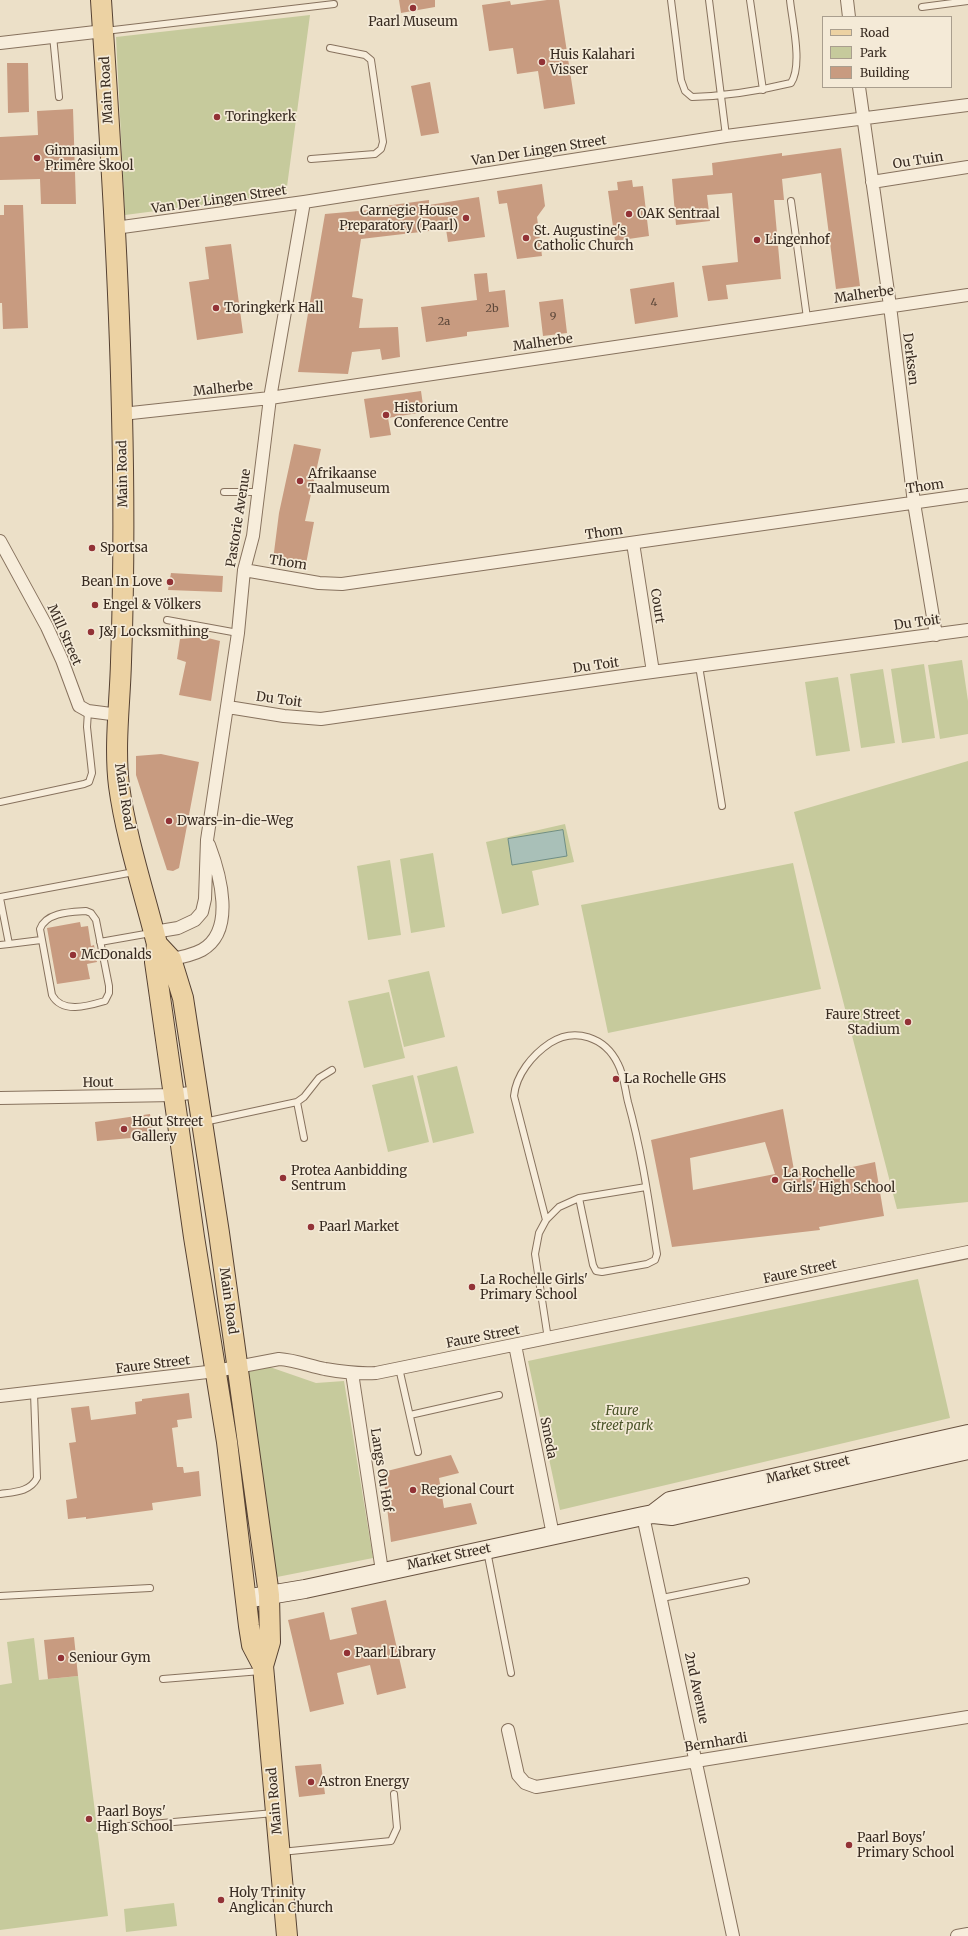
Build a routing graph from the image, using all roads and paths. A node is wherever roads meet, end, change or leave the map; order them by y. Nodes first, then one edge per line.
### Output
1 (102, 0) edge
2 (671, 0) edge
3 (709, 0) edge
4 (750, 0) edge
5 (790, 0) edge
6 (847, 0) edge
7 (968, 1) edge
8 (334, 4) dead end
9 (922, 7) dead end
10 (849, 16) edge
11 (104, 31) junction
12 (53, 36) junction
13 (0, 42) edge
14 (330, 48) dead end
15 (859, 88) edge
16 (763, 90) junction
17 (60, 96) dead end
18 (721, 96) junction
19 (968, 105) edge
20 (864, 118) junction
21 (726, 136) junction
22 (311, 159) dead end
23 (968, 167) edge
24 (872, 182) junction
25 (791, 201) dead end
26 (304, 202) junction
27 (115, 228) junction
28 (968, 295) edge
29 (890, 306) junction
30 (807, 318) junction
31 (270, 398) junction
32 (122, 414) junction
33 (224, 492) dead end
34 (258, 492) junction
35 (968, 495) edge
36 (914, 503) junction
37 (0, 541) edge
38 (633, 543) junction
39 (244, 570) junction
40 (167, 620) dead end
41 (968, 630) edge
42 (238, 633) junction
43 (936, 635) junction
44 (699, 666) junction
45 (653, 672) junction
46 (228, 707) junction
47 (88, 711) junction
48 (119, 715) junction
49 (0, 802) edge
50 (722, 806) dead end
51 (207, 840) junction
52 (138, 871) junction
53 (0, 898) edge
54 (41, 940) junction
55 (100, 942) junction
56 (9, 944) junction
57 (0, 945) edge
58 (160, 949) junction
59 (332, 1070) dead end
60 (197, 1092) junction
61 (175, 1095) junction
62 (0, 1098) edge
63 (297, 1102) junction
64 (202, 1123) junction
65 (304, 1138) dead end
66 (646, 1187) junction
67 (579, 1198) junction
68 (546, 1220) junction
69 (968, 1252) edge
70 (548, 1339) junction
71 (515, 1345) junction
72 (238, 1368) junction
73 (399, 1368) junction
74 (216, 1371) junction
75 (352, 1373) junction
76 (34, 1393) junction
77 (499, 1395) dead end
78 (0, 1396) edge
79 (410, 1414) junction
80 (968, 1434) edge
81 (968, 1450) edge
82 (418, 1452) dead end
83 (0, 1494) edge
84 (648, 1515) junction
85 (553, 1535) junction
86 (487, 1549) junction
87 (382, 1571) junction
88 (746, 1581) dead end
89 (150, 1588) dead end
90 (269, 1595) junction
91 (0, 1596) edge
92 (662, 1598) junction
93 (245, 1599) junction
94 (264, 1668) junction
95 (511, 1673) dead end
96 (163, 1679) dead end
97 (968, 1717) edge
98 (508, 1730) dead end
99 (697, 1760) junction
100 (394, 1794) dead end
101 (276, 1813) junction
102 (118, 1827) dead end
103 (280, 1852) junction
104 (968, 1934) edge
105 (287, 1936) edge
106 (733, 1936) edge
107 (957, 1936) edge

1 - 11 main road, Main Road
2 - 18 lane
3 - 18 lane
4 - 16 lane
5 - 16 lane
6 - 10 street
7 - 9 lane
8 - 11 lane
11 - 12 street
11 - 27 main road, Main Road
12 - 13 street
12 - 17 lane
14 - 22 lane
15 - 20 street, Derksen
16 - 18 lane
18 - 21 lane
19 - 20 street, Van Der Lingen Street
20 - 21 street, Van Der Lingen Street
20 - 24 street, Derksen
21 - 26 street, Van Der Lingen Street
23 - 24 street, Ou Tuin
24 - 29 street, Derksen
25 - 30 lane
26 - 27 street, Van Der Lingen Street
26 - 31 street, Pastorie Avenue
27 - 32 main road, Main Road
28 - 29 street, Malherbe
29 - 30 street, Malherbe
29 - 36 street, Derksen
30 - 31 street, Malherbe
31 - 32 street, Malherbe
31 - 34 street, Pastorie Avenue
32 - 48 main road, Main Road
33 - 34 lane
34 - 39 street, Pastorie Avenue
35 - 36 street, Thom
36 - 38 street, Thom
36 - 43 street, Derksen
37 - 47 street, Mill Street
38 - 39 street, Thom
38 - 45 street, Court
39 - 42 street, Pastorie Avenue
40 - 42 lane
41 - 43 street, Du Toit
42 - 46 street, Pastorie Avenue
43 - 44 street, Du Toit
44 - 45 street, Du Toit
44 - 50 lane
45 - 46 street, Du Toit
46 - 51 street, Pastorie Avenue
47 - 48 street
47 - 49 lane
48 - 52 main road, Main Road
51 - 58 street, Pastorie Avenue
51 - 58 street, Pastorie Avenue
52 - 53 lane
52 - 58 main road, Main Road
53 - 56 lane
54 - 55 lane
54 - 55 lane
54 - 56 lane
55 - 58 lane
56 - 57 lane
58 - 60 main road, Main Road
58 - 61 main road, Main Road
59 - 63 lane
60 - 61 street, Hout
60 - 64 main road, Main Road
61 - 62 street, Hout
61 - 74 main road, Main Road
63 - 64 lane
63 - 65 lane
64 - 72 main road, Main Road
66 - 67 lane
66 - 67 lane
66 - 68 lane
67 - 68 lane
68 - 70 lane
69 - 70 street, Faure Street
70 - 71 street, Faure Street
71 - 73 street, Faure Street
71 - 85 street, Smeda
72 - 74 street, Faure Street
72 - 75 street, Faure Street
72 - 90 main road, Main Road
73 - 75 street, Faure Street
73 - 79 lane
74 - 76 street, Faure Street
74 - 93 main road, Main Road
75 - 87 street, Langs Ou Hof
76 - 78 street, Faure Street
76 - 83 lane
77 - 79 lane
79 - 82 lane
80 - 84 main road, Market Street
81 - 84 main road, Market Street
84 - 85 main road, Market Street
84 - 92 street, 2nd Avenue
85 - 86 main road, Market Street
86 - 87 main road, Market Street
86 - 95 lane
87 - 90 main road, Market Street
88 - 92 lane
89 - 91 lane
90 - 93 main road, Market Street
90 - 94 main road, Main Road
92 - 99 street, 2nd Avenue
93 - 94 main road, Main Road
94 - 96 lane
94 - 101 main road, Main Road
97 - 99 street, Bernhardi
98 - 99 street, Bernhardi
99 - 106 street, 2nd Avenue
100 - 103 lane
101 - 102 lane
101 - 103 main road, Main Road
103 - 105 main road, Main Road
104 - 107 street

